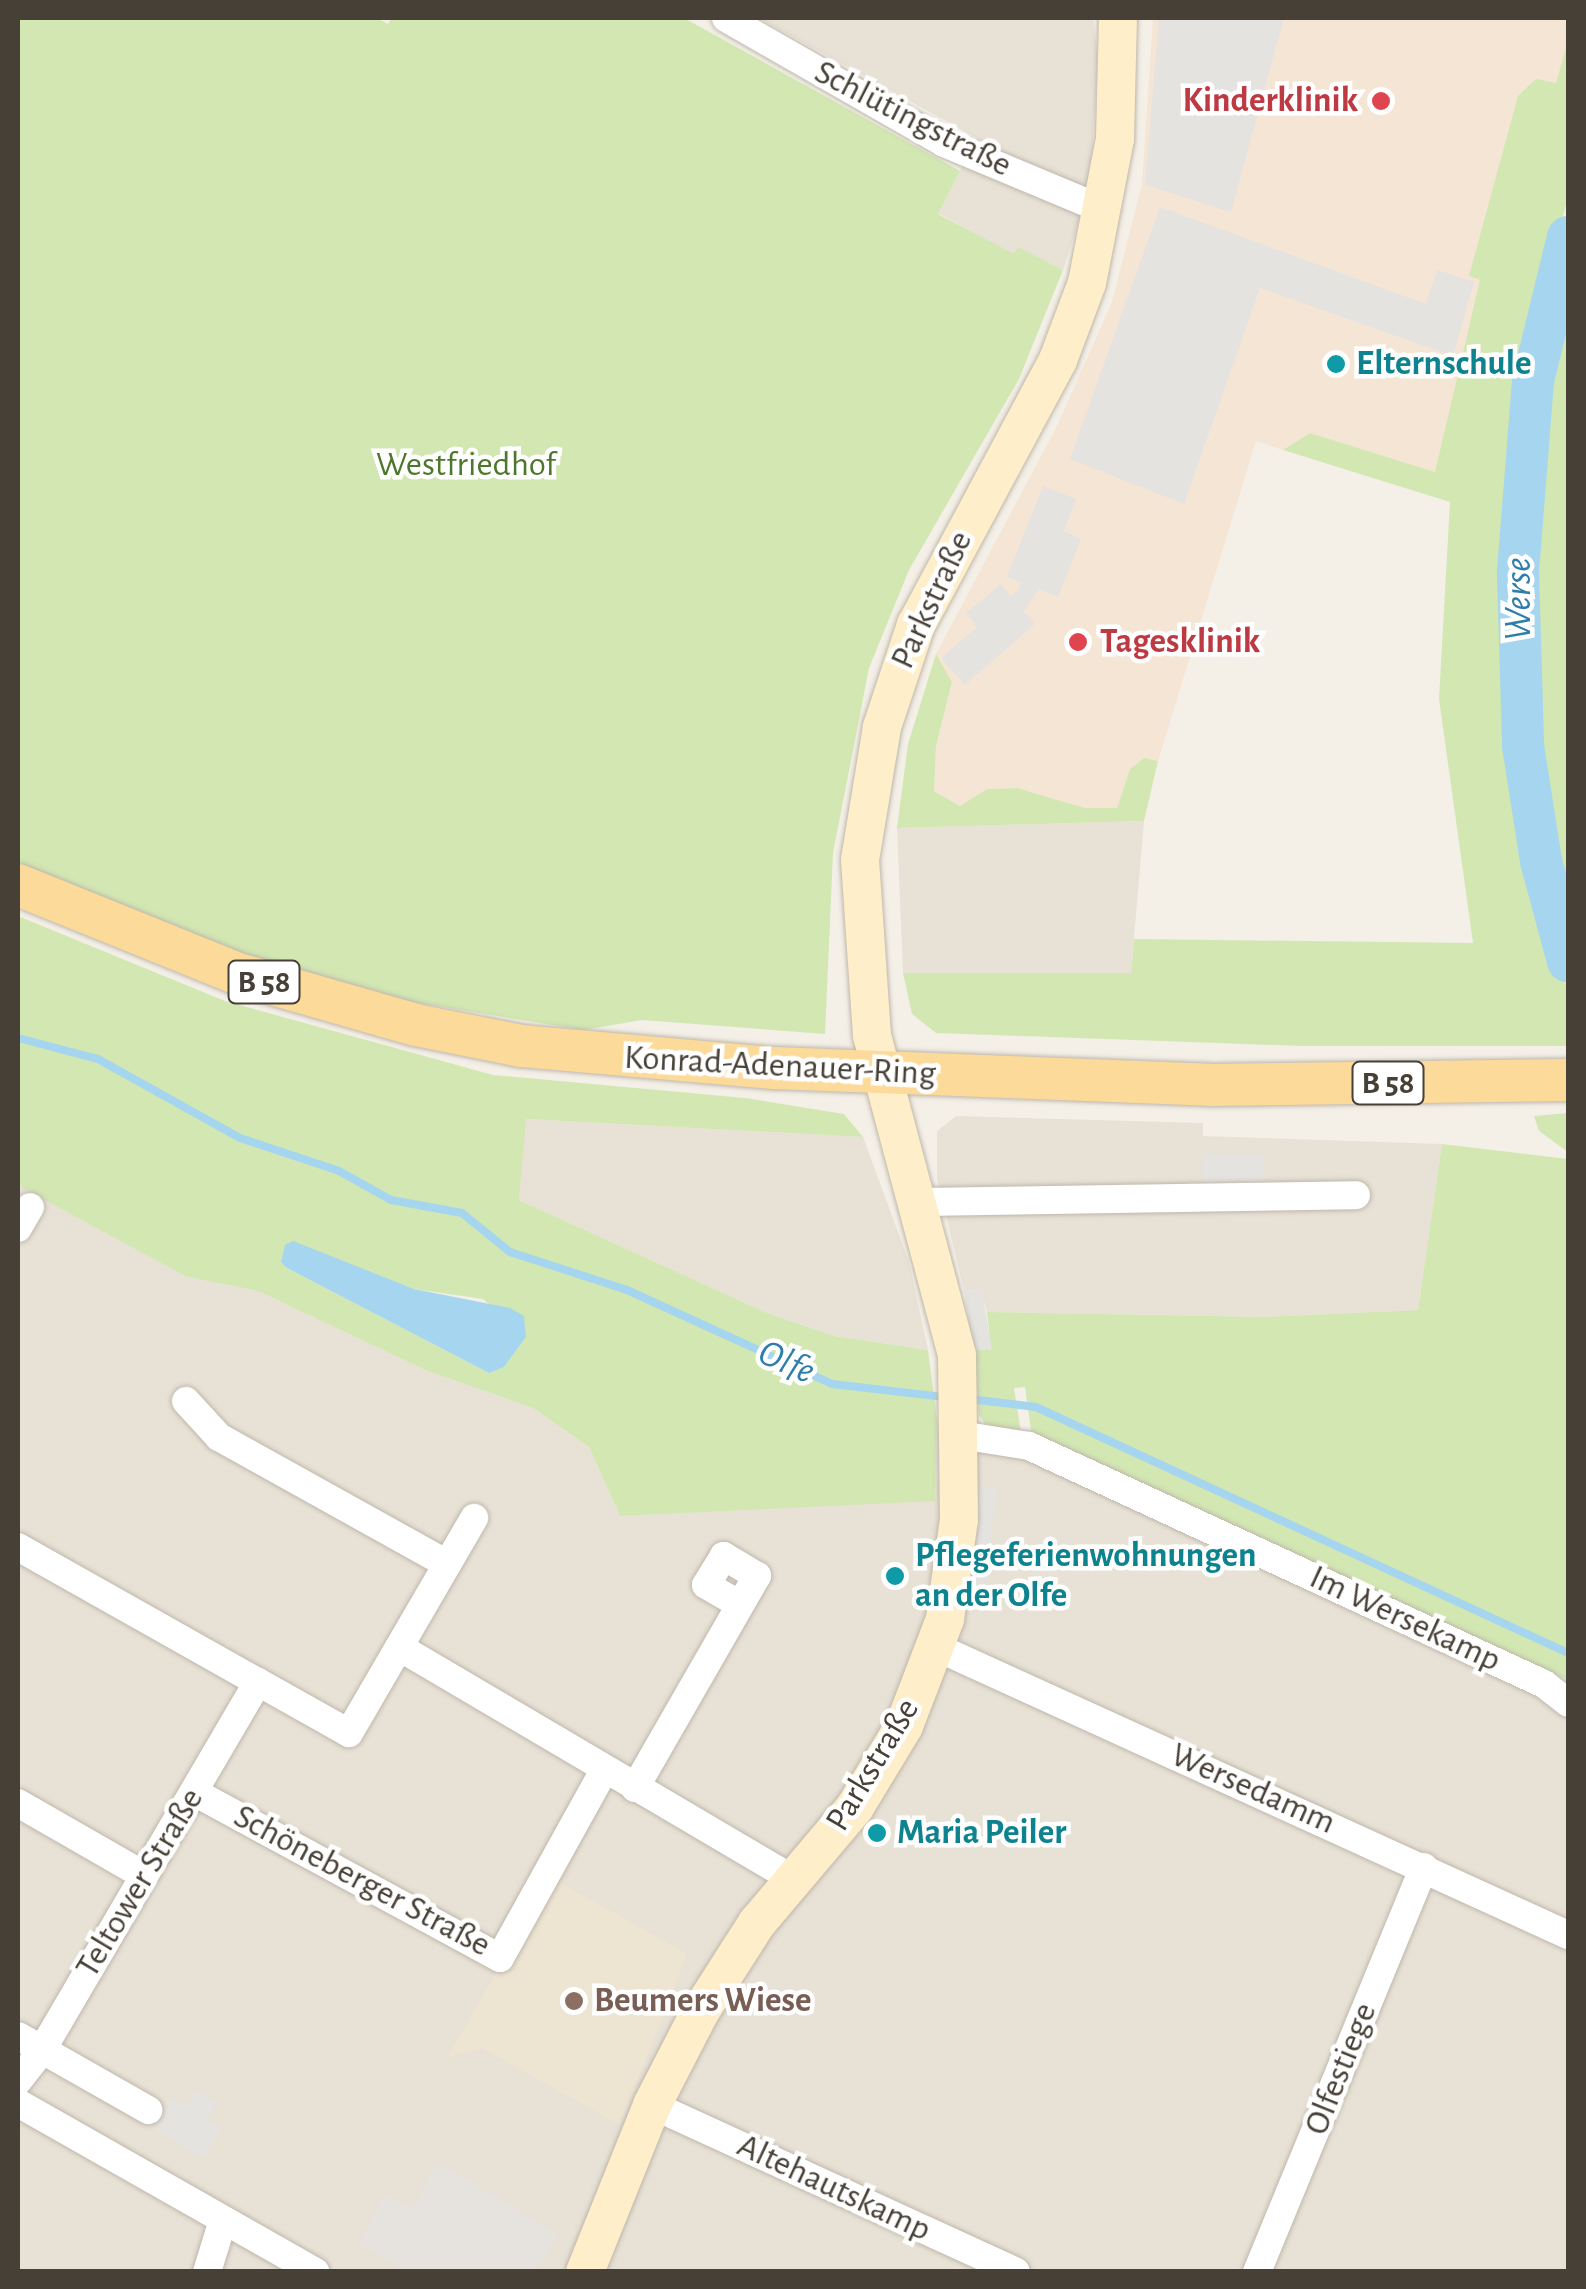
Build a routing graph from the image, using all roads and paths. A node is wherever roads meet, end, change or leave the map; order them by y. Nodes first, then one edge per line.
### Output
1 (726, 18) edge
2 (1118, 18) edge
3 (1104, 210) junction
4 (18, 886) edge
5 (880, 1072) junction
6 (1567, 1080) edge
7 (1356, 1195) dead end
8 (920, 1202) junction
9 (186, 1401) dead end
10 (960, 1410) junction
11 (474, 1518) dead end
12 (18, 1547) edge
13 (446, 1564) junction
14 (740, 1605) dead end
15 (399, 1648) junction
16 (936, 1648) junction
17 (258, 1682) junction
18 (1568, 1703) edge
19 (604, 1770) junction
20 (634, 1788) junction
21 (194, 1792) junction
22 (18, 1803) edge
23 (1424, 1867) junction
24 (144, 1876) junction
25 (794, 1880) junction
26 (1568, 1935) edge
27 (18, 2036) edge
28 (42, 2050) junction
29 (18, 2082) edge
30 (18, 2103) edge
31 (652, 2105) junction
32 (148, 2110) dead end
33 (223, 2220) junction
34 (208, 2272) edge
35 (315, 2272) edge
36 (584, 2272) edge
37 (1016, 2272) edge
38 (1257, 2272) edge

1 - 3 street, Schlütingstraße
2 - 3 street, Parkstraße
3 - 5 street, Parkstraße
4 - 5 main road, Konrad-Adenauer-Ring / B 58
5 - 6 main road, Konrad-Adenauer-Ring / B 58
5 - 8 street, Parkstraße
7 - 8 street
8 - 10 street, Parkstraße
9 - 13 street
10 - 16 street, Parkstraße
10 - 18 street, Im Wersekamp
11 - 13 street
12 - 17 street
13 - 15 street
14 - 20 street
15 - 17 street
15 - 19 street
16 - 23 street, Wersedamm
16 - 25 street, Parkstraße
17 - 21 street, Teltower Straße
19 - 20 street
19 - 21 street, Schöneberger Straße
20 - 25 street
21 - 24 street, Teltower Straße
22 - 24 street
23 - 26 street, Wersedamm
23 - 38 street, Olfestiege
24 - 28 street, Teltower Straße
25 - 31 street, Parkstraße
27 - 28 street
28 - 29 street, Teltower Straße
28 - 32 street
30 - 33 street
31 - 36 street, Parkstraße
31 - 37 street, Altehautskamp
33 - 34 street
33 - 35 street

